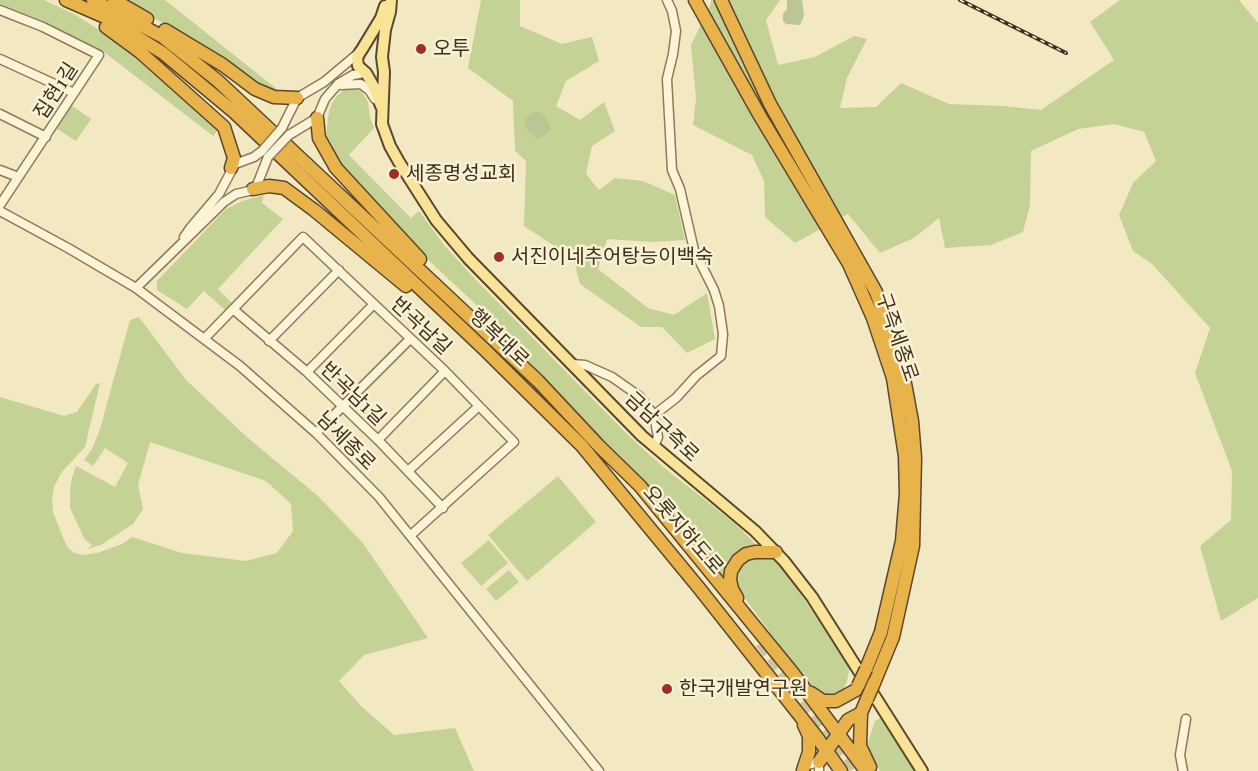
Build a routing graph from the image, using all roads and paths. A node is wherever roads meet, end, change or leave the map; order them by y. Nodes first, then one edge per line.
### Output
1 (64, 0) edge
2 (93, 0) edge
3 (114, 0) edge
4 (392, 0) edge
5 (667, 0) edge
6 (695, 0) edge
7 (721, 0) edge
8 (386, 5) edge
9 (0, 10) edge
10 (375, 28) junction
11 (360, 52) junction
12 (0, 59) edge
13 (383, 59) junction
14 (341, 66) junction
15 (364, 73) junction
16 (335, 87) junction
17 (74, 93) junction
18 (299, 97) junction
19 (382, 109) junction
20 (0, 114) edge
21 (319, 114) junction
22 (286, 131) junction
23 (46, 137) junction
24 (265, 154) junction
25 (0, 170) edge
26 (230, 171) junction
27 (18, 177) junction
28 (248, 190) junction
29 (0, 205) edge
30 (0, 211) edge
31 (183, 240) junction
32 (339, 270) junction
33 (136, 288) junction
34 (374, 304) junction
35 (234, 310) junction
36 (205, 338) junction
37 (410, 339) junction
38 (495, 339) junction
39 (269, 341) junction
40 (484, 349) junction
41 (572, 364) junction
42 (445, 371) junction
43 (307, 372) junction
44 (479, 406) junction
45 (343, 407) junction
46 (654, 415) junction
47 (316, 432) junction
48 (378, 440) junction
49 (598, 445) junction
50 (582, 446) junction
51 (654, 447) junction
52 (408, 471) junction
53 (443, 508) junction
54 (411, 535) junction
55 (776, 552) junction
56 (753, 624) junction
57 (792, 672) junction
58 (774, 684) junction
59 (857, 688) junction
60 (861, 713) junction
61 (802, 718) junction
62 (1186, 719) dead end
63 (848, 720) junction
64 (838, 735) junction
65 (821, 762) edge
66 (802, 770) edge
67 (599, 771) edge
68 (841, 771) edge
69 (866, 771) edge
70 (872, 771) edge
71 (922, 771) edge
72 (1183, 771) edge

1 - 26 highway
1 - 40 highway, 행복대로
2 - 38 highway, 행복대로
3 - 18 highway
4 - 8 main road, 금남구즉로
5 - 46 street
6 - 59 highway, 구즉세종로, bridge
7 - 60 highway, 구즉세종로, bridge
8 - 10 main road, 금남구즉로
8 - 13 main road, 금남구즉로
9 - 17 street, 집현1길
10 - 11 main road, 금남구즉로
10 - 14 street
11 - 13 main road
11 - 14 street
11 - 15 main road, 금남구즉로
12 - 17 street
13 - 15 main road
13 - 19 main road, 금남구즉로
14 - 18 street
15 - 16 street
15 - 19 main road, 금남구즉로
16 - 19 street
16 - 21 street
17 - 23 street, 집현1길
18 - 21 street
18 - 22 street
19 - 41 main road, 금남구즉로
20 - 23 street
21 - 22 street
21 - 38 highway
22 - 24 street, bridge
23 - 27 street, 집현1길
24 - 26 street
24 - 28 street
25 - 27 street
26 - 28 street
26 - 31 street
27 - 29 street, 집현1길
28 - 31 street
28 - 40 highway
30 - 33 street, 남세종로
31 - 33 street
32 - 34 street, 반곡남길
32 - 35 street, 반곡남길
32 - 39 street
33 - 36 street, 남세종로
34 - 37 street, 반곡남길
34 - 43 street
35 - 36 street, 반곡남길
35 - 39 street, 반곡남1길
36 - 47 street, 남세종로
37 - 42 street, 반곡남길
37 - 45 street
38 - 49 highway, 행복대로
39 - 43 street, 반곡남1길
40 - 50 highway, 행복대로
41 - 46 street
41 - 51 main road, 금남구즉로
42 - 44 street, 반곡남길
42 - 48 street
43 - 45 street, 반곡남1길
44 - 52 street
44 - 53 street, 반곡남길
45 - 47 street
45 - 48 street, 반곡남1길
46 - 51 street
47 - 54 street, 남세종로
48 - 52 street, 반곡남1길
49 - 50 highway, 오롯지하도로
49 - 56 highway, 행복대로
50 - 58 highway, 행복대로
51 - 55 main road, 금남구즉로
52 - 53 street, 반곡남1길
53 - 54 street, 반곡남길
54 - 67 street, 남세종로
55 - 56 highway
55 - 71 main road, 금남구즉로
56 - 57 highway, 행복대로
57 - 58 highway
57 - 59 highway
57 - 64 highway, 행복대로
58 - 61 highway, 행복대로
59 - 63 highway, 구즉세종로
60 - 63 highway, 구즉세종로
60 - 70 highway
61 - 65 highway, 행복대로
61 - 66 highway
62 - 72 street
63 - 64 highway, 구즉세종로
64 - 65 highway, 구즉세종로
64 - 69 highway, 행복대로
65 - 66 street
65 - 68 highway, 행복대로

